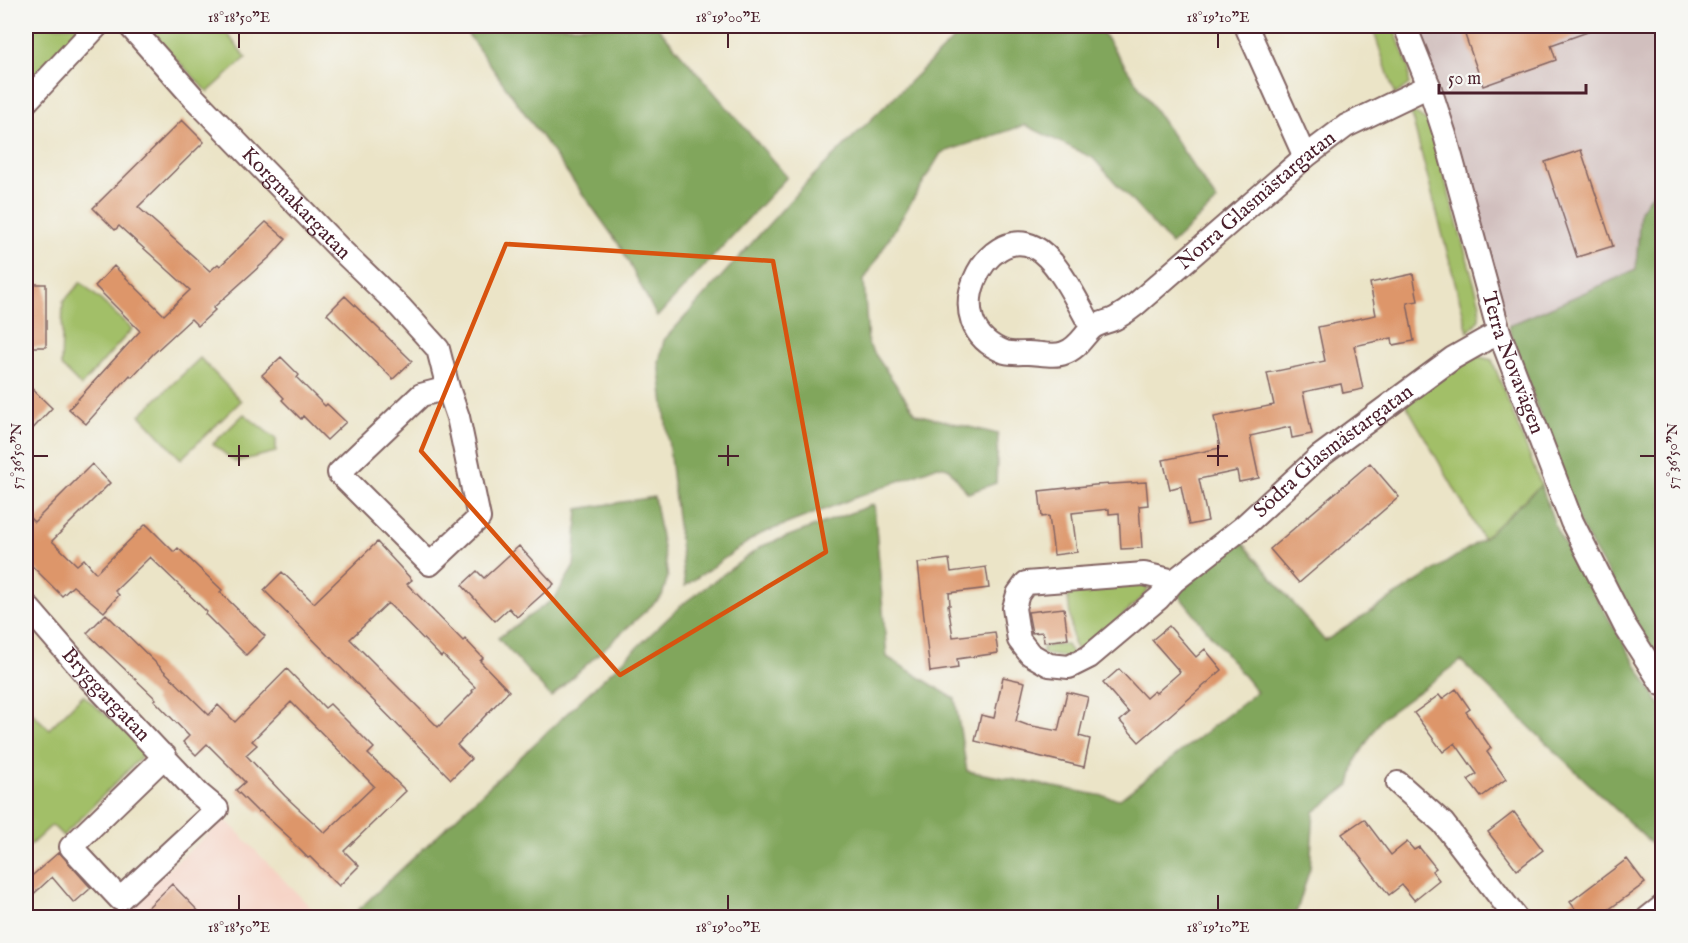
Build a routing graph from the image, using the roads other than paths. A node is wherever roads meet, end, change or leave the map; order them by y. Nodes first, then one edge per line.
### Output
1 (97, 26) edge
2 (130, 26) edge
3 (1246, 26) edge
4 (1405, 26) edge
5 (1429, 86) junction
6 (26, 102) edge
7 (1305, 157) junction
8 (1092, 328) junction
9 (1499, 332) junction
10 (448, 388) junction
11 (1173, 581) junction
12 (26, 605) edge
13 (1662, 684) edge
14 (165, 756) junction
15 (1398, 783) dead end
16 (1662, 907) edge
17 (1516, 918) edge
18 (1648, 918) edge

1 - 6 street
2 - 10 street, Korgmakargatan
3 - 7 street
4 - 5 street, Terra Novavägen
5 - 7 street, Norra Glasmästargatan
5 - 9 street, Terra Novavägen
7 - 8 street, Norra Glasmästargatan
8 - 8 street, Norra Glasmästargatan
9 - 11 street, Södra Glasmästargatan
9 - 13 street, Terra Novavägen
10 - 10 street, Korgmakargatan
11 - 11 street, Södra Glasmästargatan
12 - 14 street, Bryggargatan
14 - 14 street, Bryggargatan
15 - 17 street
16 - 18 street

